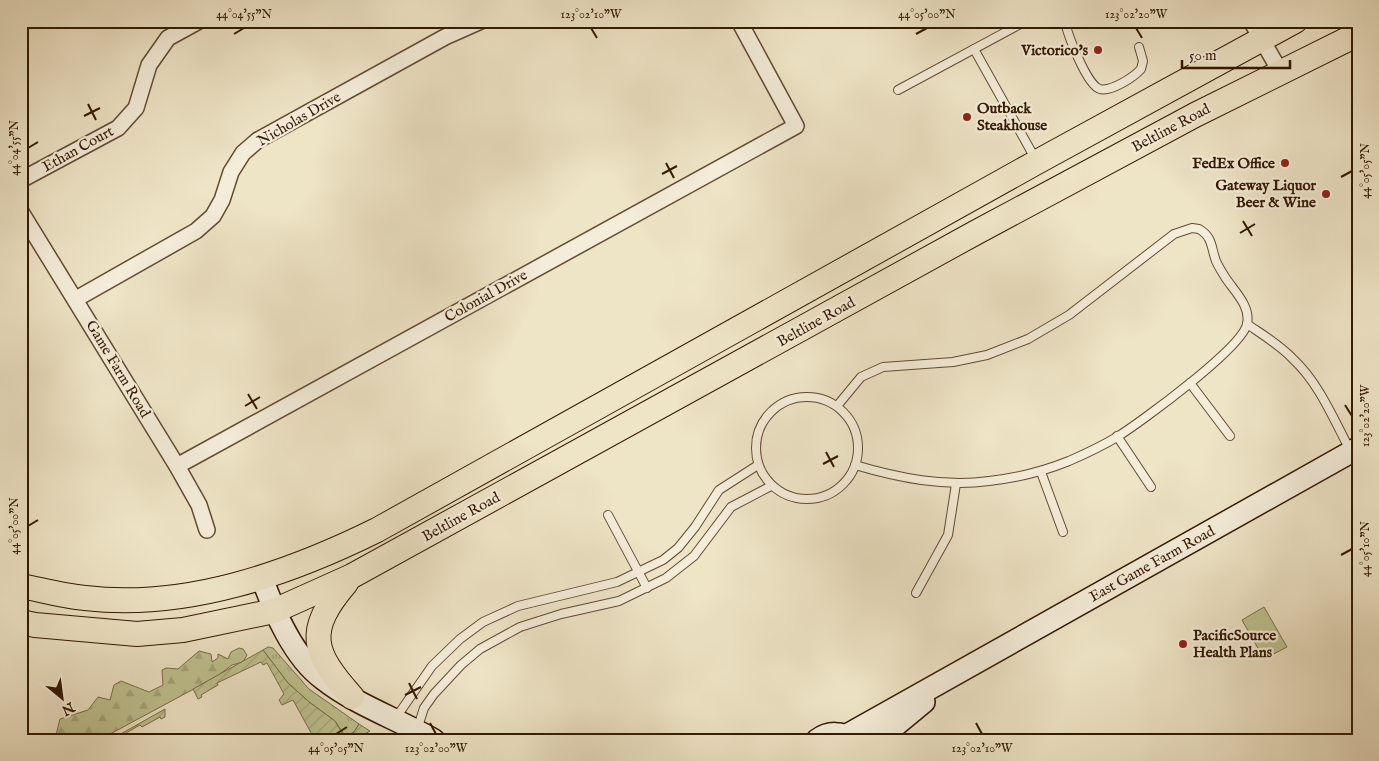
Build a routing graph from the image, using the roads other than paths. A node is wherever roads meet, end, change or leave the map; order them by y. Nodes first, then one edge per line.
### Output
1 (199, 21) edge
2 (482, 21) edge
3 (739, 21) edge
4 (1026, 21) edge
5 (1065, 21) edge
6 (1295, 21) edge
7 (1256, 31) edge
8 (1358, 34) edge
9 (1139, 47) dead end
10 (974, 49) junction
11 (1280, 72) junction
12 (898, 90) dead end
13 (1037, 162) junction
14 (21, 180) edge
15 (21, 212) edge
16 (76, 299) junction
17 (1247, 324) junction
18 (1190, 383) junction
19 (837, 406) junction
20 (1117, 436) junction
21 (1230, 436) dead end
22 (1354, 450) edge
23 (758, 465) junction
24 (855, 465) junction
25 (177, 466) junction
26 (1041, 472) junction
27 (956, 484) junction
28 (771, 486) junction
29 (1151, 488) dead end
30 (608, 515) dead end
31 (207, 530) dead end
32 (1063, 532) dead end
33 (639, 572) junction
34 (352, 576) junction
35 (262, 578) junction
36 (21, 586) edge
37 (647, 588) junction
38 (916, 592) dead end
39 (274, 611) junction
40 (21, 622) edge
41 (945, 680) junction
42 (352, 697) junction
43 (394, 720) junction
44 (426, 735) edge
45 (851, 738) edge
46 (817, 740) edge
47 (878, 740) edge

1 - 14 street, Ethan Court
2 - 16 street, Nicholas Drive
3 - 25 street, Colonial Drive
4 - 10 lane
5 - 9 lane
6 - 7 main road, Beltline Road
7 - 11 street
7 - 13 main road, Beltline Road
8 - 11 main road, Beltline Road
10 - 12 lane
10 - 13 lane
11 - 34 main road, Beltline Road
13 - 35 main road, Beltline Road
15 - 16 street, Game Farm Road
16 - 25 street, Game Farm Road
17 - 18 lane
17 - 19 lane
17 - 22 lane
18 - 20 lane
18 - 21 lane
19 - 23 lane
19 - 24 lane
20 - 26 lane
20 - 29 lane
22 - 41 street, East Game Farm Road
23 - 28 lane
23 - 33 lane
24 - 27 lane
24 - 28 lane
25 - 31 street, Game Farm Road
26 - 27 lane
26 - 32 lane
27 - 38 lane
28 - 37 lane
30 - 33 lane
33 - 37 lane
33 - 43 lane
34 - 39 main road, Beltline Road
34 - 42 main road
35 - 36 main road, Beltline Road
35 - 39 street
37 - 44 lane
39 - 40 main road, Beltline Road
39 - 42 street
41 - 45 street, East Game Farm Road
41 - 47 street, East Game Farm Road
42 - 43 street
43 - 44 street
45 - 46 street

